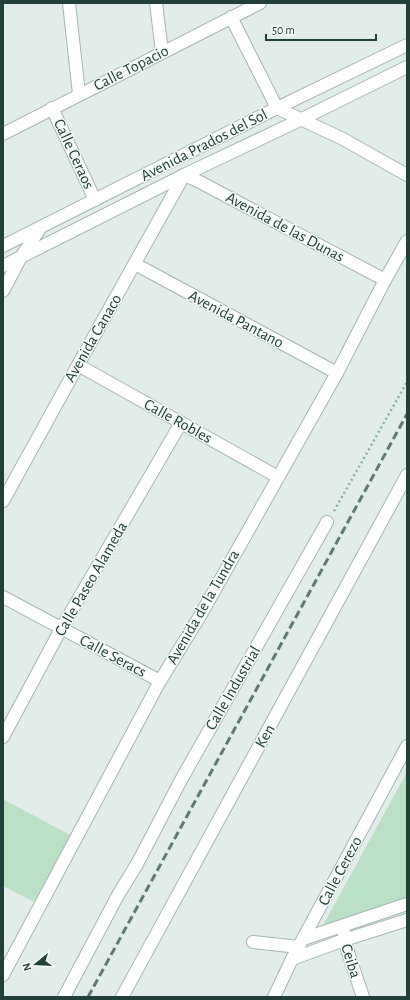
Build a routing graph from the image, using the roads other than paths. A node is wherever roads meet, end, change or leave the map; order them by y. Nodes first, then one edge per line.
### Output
1 (69, 3) edge
2 (156, 3) edge
3 (260, 3) edge
4 (231, 17) junction
5 (407, 45) edge
6 (162, 52) junction
7 (407, 67) edge
8 (79, 94) junction
9 (52, 108) junction
10 (277, 108) junction
11 (300, 120) junction
12 (3, 134) edge
13 (178, 158) junction
14 (184, 175) junction
15 (407, 175) edge
16 (95, 200) junction
17 (41, 227) junction
18 (407, 242) edge
19 (3, 246) edge
20 (21, 257) junction
21 (135, 264) junction
22 (3, 266) edge
23 (385, 280) junction
24 (3, 291) edge
25 (78, 365) junction
26 (337, 373) junction
27 (181, 423) junction
28 (407, 475) edge
29 (278, 477) junction
30 (3, 501) edge
31 (327, 522) road end
32 (3, 598) edge
33 (61, 629) junction
34 (160, 681) junction
35 (3, 737) edge
36 (407, 746) edge
37 (407, 904) edge
38 (407, 920) edge
39 (345, 924) junction
40 (344, 940) junction
41 (253, 942) dead end
42 (301, 943) junction
43 (292, 959) junction
44 (3, 975) edge
45 (64, 997) edge
46 (122, 997) edge
47 (274, 997) edge
48 (363, 997) edge

1 - 8 street
2 - 6 street
3 - 4 street, Calle Topacio
4 - 6 street, Calle Topacio
4 - 10 street
5 - 10 street, Avenida Prados del Sol
6 - 8 street, Calle Topacio
7 - 11 street, Avenida Prados del Sol
8 - 9 street, Calle Topacio
9 - 12 street, Calle Topacio
9 - 16 street, Calle Ceraos
10 - 11 street
10 - 13 street, Avenida Prados del Sol
11 - 14 street, Avenida Prados del Sol
11 - 15 street
13 - 14 street
13 - 16 street, Avenida Prados del Sol
14 - 20 street, Avenida Prados del Sol
14 - 21 street, Avenida Canaco
14 - 23 street, Avenida de las Dunas
16 - 17 street, Avenida Prados del Sol
17 - 19 street, Avenida Prados del Sol
17 - 20 street
18 - 23 street, Avenida de la Tundra
20 - 22 street, Avenida Prados del Sol
20 - 24 street
21 - 25 street, Avenida Canaco
21 - 26 street, Avenida Pantano
23 - 26 street, Avenida de la Tundra
25 - 27 street, Calle Robles
25 - 30 street, Avenida Canaco
26 - 29 street, Avenida de la Tundra
27 - 29 street, Calle Robles
27 - 33 street, Calle Paseo Alameda
28 - 46 street, Ken
29 - 34 street, Avenida de la Tundra
31 - 45 street, Calle Industrial
32 - 33 street, Calle Seracs
33 - 34 street, Calle Seracs
33 - 35 street, Calle Paseo Alameda
34 - 44 street, Avenida de la Tundra
36 - 42 street, Calle Cerezo
37 - 39 street
38 - 40 street
39 - 40 street, Ceiba
39 - 42 street
40 - 43 street
40 - 48 street, Ceiba
41 - 42 street
42 - 43 street, Calle Cerezo
43 - 47 street, Calle Cerezo

